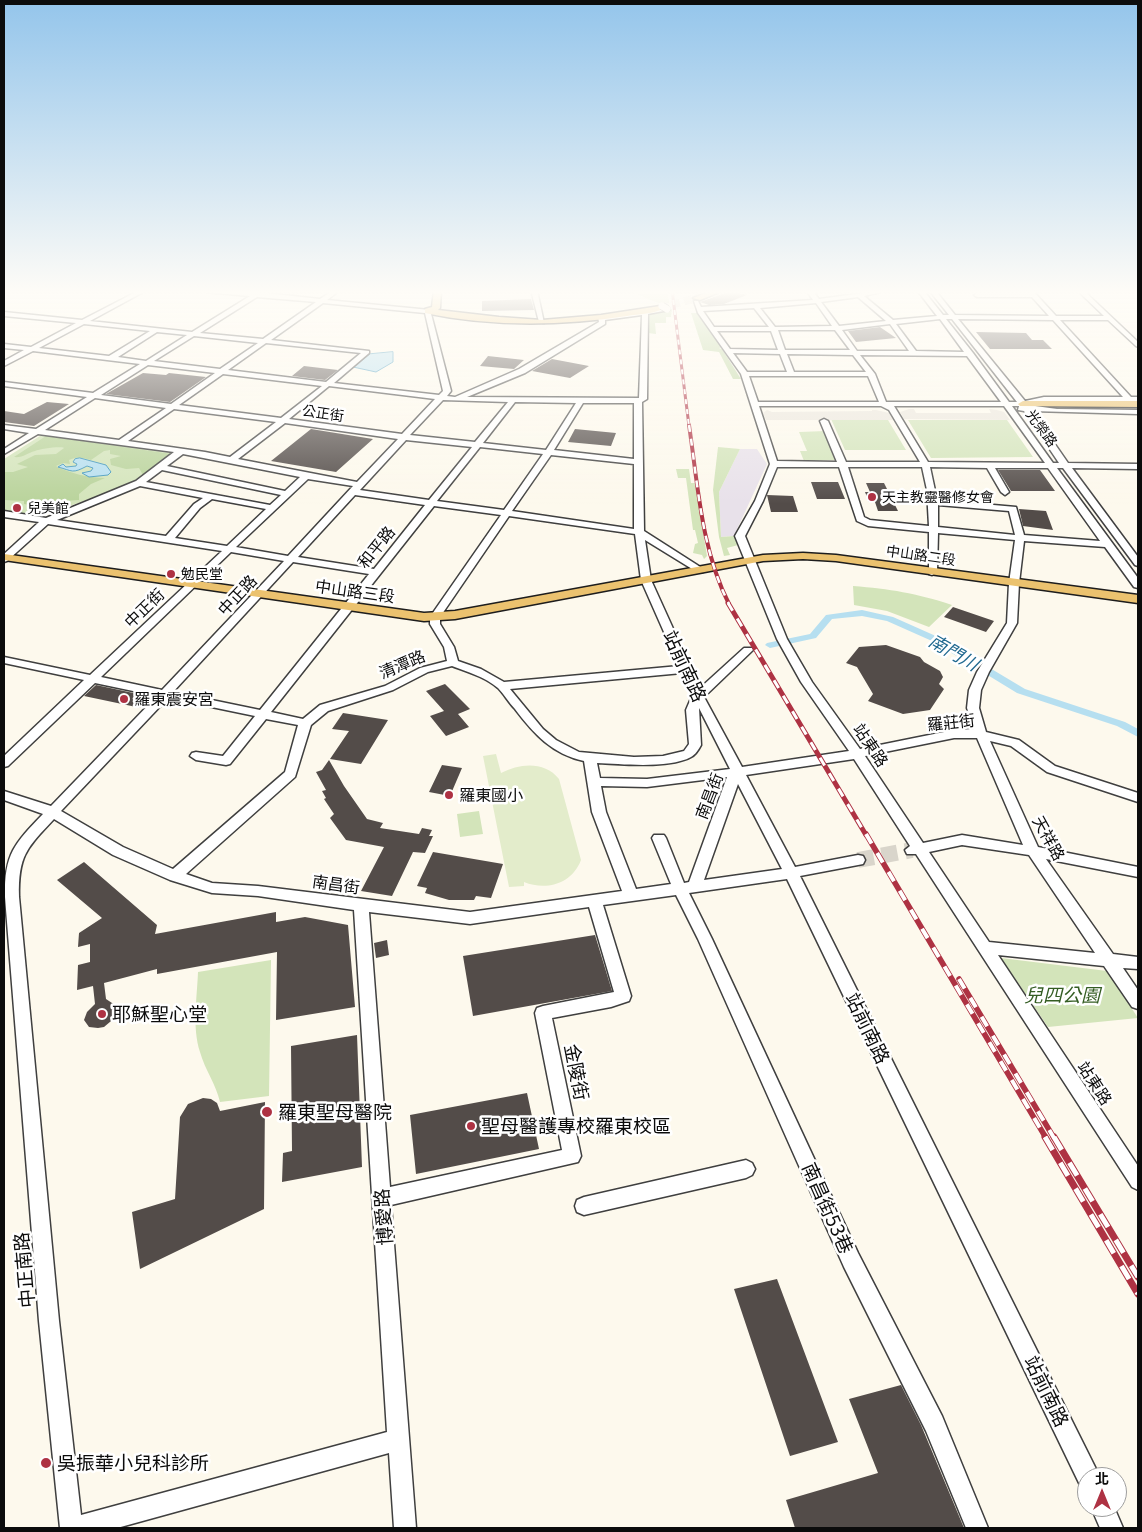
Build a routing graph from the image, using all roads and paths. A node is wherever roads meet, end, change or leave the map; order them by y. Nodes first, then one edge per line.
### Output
1 (132, 361) edge
2 (236, 361) edge
3 (356, 361) edge
4 (440, 361) edge
5 (538, 361) edge
6 (644, 361) edge
7 (736, 361) edge
8 (786, 361) edge
9 (862, 361) edge
10 (976, 361) edge
11 (989, 361) edge
12 (1095, 361) edge
13 (146, 363) junction
14 (221, 372) junction
15 (745, 374) junction
16 (791, 374) junction
17 (871, 374) junction
18 (4, 384) edge
19 (329, 384) junction
20 (95, 395) junction
21 (443, 398) junction
22 (455, 399) junction
23 (1129, 399) junction
24 (1138, 399) edge
25 (514, 400) junction
26 (581, 400) junction
27 (638, 401) junction
28 (1138, 404) edge
29 (173, 406) junction
30 (756, 406) junction
31 (888, 406) junction
32 (1009, 406) junction
33 (1024, 406) junction
34 (1138, 408) edge
35 (1138, 412) edge
36 (284, 421) junction
37 (824, 421) dead end
38 (4, 427) edge
39 (37, 431) junction
40 (405, 437) junction
41 (122, 442) junction
42 (478, 445) junction
43 (181, 451) junction
44 (4, 452) edge
45 (548, 453) junction
46 (232, 459) junction
47 (639, 462) junction
48 (774, 464) junction
49 (924, 464) junction
50 (988, 464) junction
51 (843, 465) junction
52 (1051, 465) junction
53 (1065, 465) junction
54 (1138, 466) edge
55 (160, 467) junction
56 (306, 476) junction
57 (139, 483) junction
58 (357, 488) junction
59 (1005, 492) dead end
60 (287, 494) junction
61 (209, 497) junction
62 (931, 502) junction
63 (431, 503) junction
64 (272, 508) junction
65 (506, 513) junction
66 (4, 514) edge
67 (46, 521) junction
68 (933, 529) junction
69 (639, 532) junction
70 (1020, 538) junction
71 (168, 540) junction
72 (1107, 544) junction
73 (1126, 546) junction
74 (1138, 546) edge
75 (228, 550) junction
76 (4, 558) edge
77 (291, 558) junction
78 (749, 561) junction
79 (1138, 562) edge
80 (700, 570) junction
81 (375, 572) junction
82 (932, 572) junction
83 (646, 580) junction
84 (1014, 583) junction
85 (193, 584) junction
86 (1138, 584) edge
87 (259, 592) junction
88 (1138, 599) edge
89 (348, 606) junction
90 (435, 617) junction
91 (748, 650) dead end
92 (4, 660) edge
93 (453, 663) junction
94 (686, 669) junction
95 (94, 679) junction
96 (502, 686) junction
97 (166, 693) junction
98 (698, 696) junction
99 (262, 715) junction
100 (305, 723) junction
101 (981, 734) junction
102 (857, 754) junction
103 (196, 756) dead end
104 (590, 758) junction
105 (814, 760) joint
106 (4, 763) edge
107 (737, 772) junction
108 (594, 782) junction
109 (4, 795) edge
110 (1138, 798) edge
111 (53, 812) junction
112 (659, 838) dead end
113 (916, 849) junction
114 (1033, 851) junction
115 (858, 860) tunnel mouth
116 (1138, 872) edge
117 (791, 873) junction
118 (175, 876) junction
119 (687, 886) junction
120 (631, 895) junction
121 (595, 901) junction
122 (361, 905) junction
123 (8, 909) edge
124 (985, 948) junction
125 (1108, 960) junction
126 (1138, 963) edge
127 (1138, 1002) edge
128 (746, 1169) dead end
129 (1138, 1181) edge
130 (381, 1198) junction
131 (584, 1206) dead end
132 (398, 1440) junction
133 (1083, 1467) edge
134 (71, 1528) edge
135 (76, 1528) edge
136 (404, 1528) edge
137 (977, 1528) edge

1 - 13 street
2 - 14 street
3 - 19 street
4 - 21 street
5 - 22 street
6 - 27 street, 站前南路
7 - 15 street
8 - 16 street
9 - 17 street
10 - 32 street, 光榮路
11 - 33 street, 光榮路
12 - 23 street
13 - 14 street
13 - 20 street
14 - 19 street
14 - 29 street
15 - 16 street
15 - 30 street
16 - 17 street
17 - 31 street
18 - 20 street, 公正街
19 - 21 street
19 - 36 street
20 - 29 street, 公正街
20 - 39 street
21 - 22 street
21 - 40 street, 中正路
22 - 25 street
23 - 24 street
23 - 33 street
25 - 26 street
25 - 42 street, 和平路
26 - 27 street
26 - 45 street
27 - 47 street, 站前南路
28 - 33 main road
29 - 36 street, 公正街
29 - 41 street
30 - 31 street
30 - 48 street
31 - 32 street
31 - 49 street
32 - 33 street
32 - 52 street, 光榮路
33 - 34 main road
33 - 35 street
33 - 53 street, 光榮路
36 - 40 street, 公正街
36 - 46 street
37 - 51 street
38 - 39 street
39 - 41 street
39 - 44 street
40 - 42 street, 公正街
40 - 58 street, 中正路
41 - 43 street
42 - 45 street, 公正街
42 - 63 street, 和平路
43 - 46 street
43 - 55 street
45 - 47 street, 公正街
45 - 65 street
46 - 56 street
47 - 69 street, 站前南路
48 - 51 street
48 - 78 street, 站東路
49 - 50 street
49 - 51 street
49 - 62 street
50 - 52 street
50 - 59 street
51 - 68 street
52 - 53 street
52 - 72 street, 光榮路
53 - 54 street
53 - 73 street, 光榮路
55 - 57 street
55 - 60 street
56 - 58 street
56 - 60 street, 中正街
57 - 61 street
57 - 67 street
58 - 63 street
58 - 77 street, 中正路
60 - 64 street, 中正街
61 - 64 street
61 - 71 street
62 - 68 street
62 - 70 street, 天祥路
63 - 65 street
63 - 81 street, 和平路
64 - 75 street, 中正街
65 - 69 street
65 - 90 street
66 - 67 street
67 - 71 street
67 - 76 street
68 - 70 street
68 - 82 street
69 - 80 street
69 - 83 street, 站前南路
70 - 72 street
70 - 84 street, 天祥路
71 - 75 street
72 - 86 street, 光榮路
73 - 74 street
73 - 79 street, 光榮路
75 - 77 street
75 - 85 street, 中正街
76 - 85 main road, 中山路三段
77 - 81 street
77 - 87 street, 中正路
78 - 80 main road, 中山路二段
78 - 82 main road, 中山路二段
78 - 102 street, 站東路
80 - 83 main road, 中山路三段
81 - 89 street, 和平路
82 - 84 main road, 中山路二段
83 - 90 main road, 中山路三段
83 - 94 street, 站前南路
84 - 88 main road, 中山路二段
84 - 101 street, 天祥路
85 - 87 main road, 中山路三段
85 - 95 street, 中正街
87 - 89 main road, 中山路三段
87 - 97 street, 中正路
89 - 90 main road, 中山路三段
89 - 99 street, 和平路
90 - 93 street
91 - 98 street
92 - 95 street
93 - 96 street
93 - 100 street, 清潭路
94 - 96 street
94 - 98 street, 站前南路
95 - 97 street
95 - 106 street, 中正街
96 - 104 street
97 - 99 street
97 - 111 street, 中正路
98 - 104 street
98 - 107 street, 站前南路
99 - 100 street
99 - 103 street, 和平路
100 - 118 street
101 - 102 street, 羅莊街
101 - 110 street, 羅莊街
101 - 114 street, 天祥路
102 - 105 street, 羅莊街
102 - 113 street, 站東路
104 - 108 street
105 - 107 street, 南昌街
107 - 108 street, 南昌街
107 - 117 street, 站前南路
107 - 119 street, 南昌街
108 - 120 street
109 - 111 street, 南昌街
111 - 118 street, 南昌街
111 - 123 street, 中正南路
112 - 119 street, 南昌街53巷
113 - 114 street
113 - 124 street, 站東路
114 - 116 street
114 - 125 street, 天祥路
115 - 117 street
117 - 119 street
117 - 133 street, 站前南路
118 - 122 street, 南昌街
119 - 120 street, 南昌街
119 - 137 street, 南昌街53巷
120 - 121 street, 南昌街
121 - 122 street, 南昌街
121 - 130 street, 金陵街
122 - 130 street, 博愛路
123 - 134 street, 中正南路
124 - 125 street
124 - 129 street, 站東路
125 - 126 street
125 - 127 street, 天祥路
128 - 131 street
130 - 132 street, 博愛路
132 - 135 street
132 - 136 street, 博愛路

